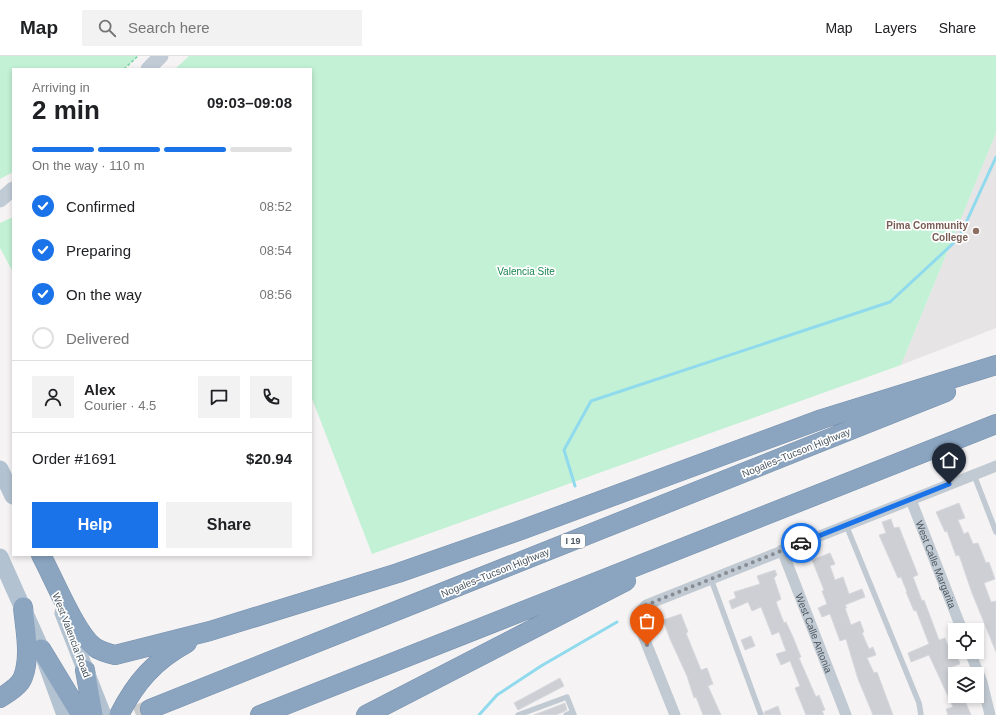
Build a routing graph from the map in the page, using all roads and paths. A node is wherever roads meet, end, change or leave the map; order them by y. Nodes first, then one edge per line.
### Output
1 (138, 56) edge
2 (161, 56) edge
3 (125, 68) edge
4 (149, 68) edge
5 (12, 190) edge
6 (0, 200) edge
7 (996, 365) edge
8 (996, 373) edge
9 (996, 424) edge
10 (996, 466) edge
11 (0, 469) edge
12 (974, 474) junction
13 (12, 494) edge
14 (911, 500) junction
15 (846, 525) junction
16 (724, 530) junction
17 (996, 532) edge
18 (782, 550) junction
19 (41, 556) edge
20 (42, 556) edge
21 (0, 557) edge
22 (711, 579) junction
23 (23, 607) junction
24 (959, 623) edge
25 (210, 631) junction
26 (41, 649) joint
27 (973, 659) edge
28 (85, 670) joint
29 (0, 698) edge
30 (150, 709) tunnel mouth
31 (88, 713) edge
32 (574, 714) edge
33 (119, 715) edge
34 (260, 715) edge
35 (366, 715) edge
36 (518, 715) edge
37 (566, 715) edge
38 (674, 715) edge
39 (761, 715) edge
40 (846, 715) edge
41 (921, 715) edge
42 (990, 715) edge

1 - 3 path
2 - 4 street
5 - 6 street
7 - 25 highway
8 - 30 highway, Nogales–Tucson Highway / I 19
9 - 16 highway
10 - 12 street
11 - 13 main road
12 - 14 street
12 - 17 lane
14 - 15 street
14 - 24 street, West Calle Margarita
15 - 18 street
15 - 41 lane
16 - 34 highway
16 - 35 highway
18 - 22 street
18 - 40 street, West Calle Antonia
19 - 28 main road, West Valencia Road
20 - 25 highway
21 - 23 main road
22 - 38 street
22 - 39 lane
23 - 26 main road
23 - 29 highway
25 - 33 highway
26 - 31 highway
27 - 42 street
28 - 31 highway
32 - 36 lane
32 - 37 lane

